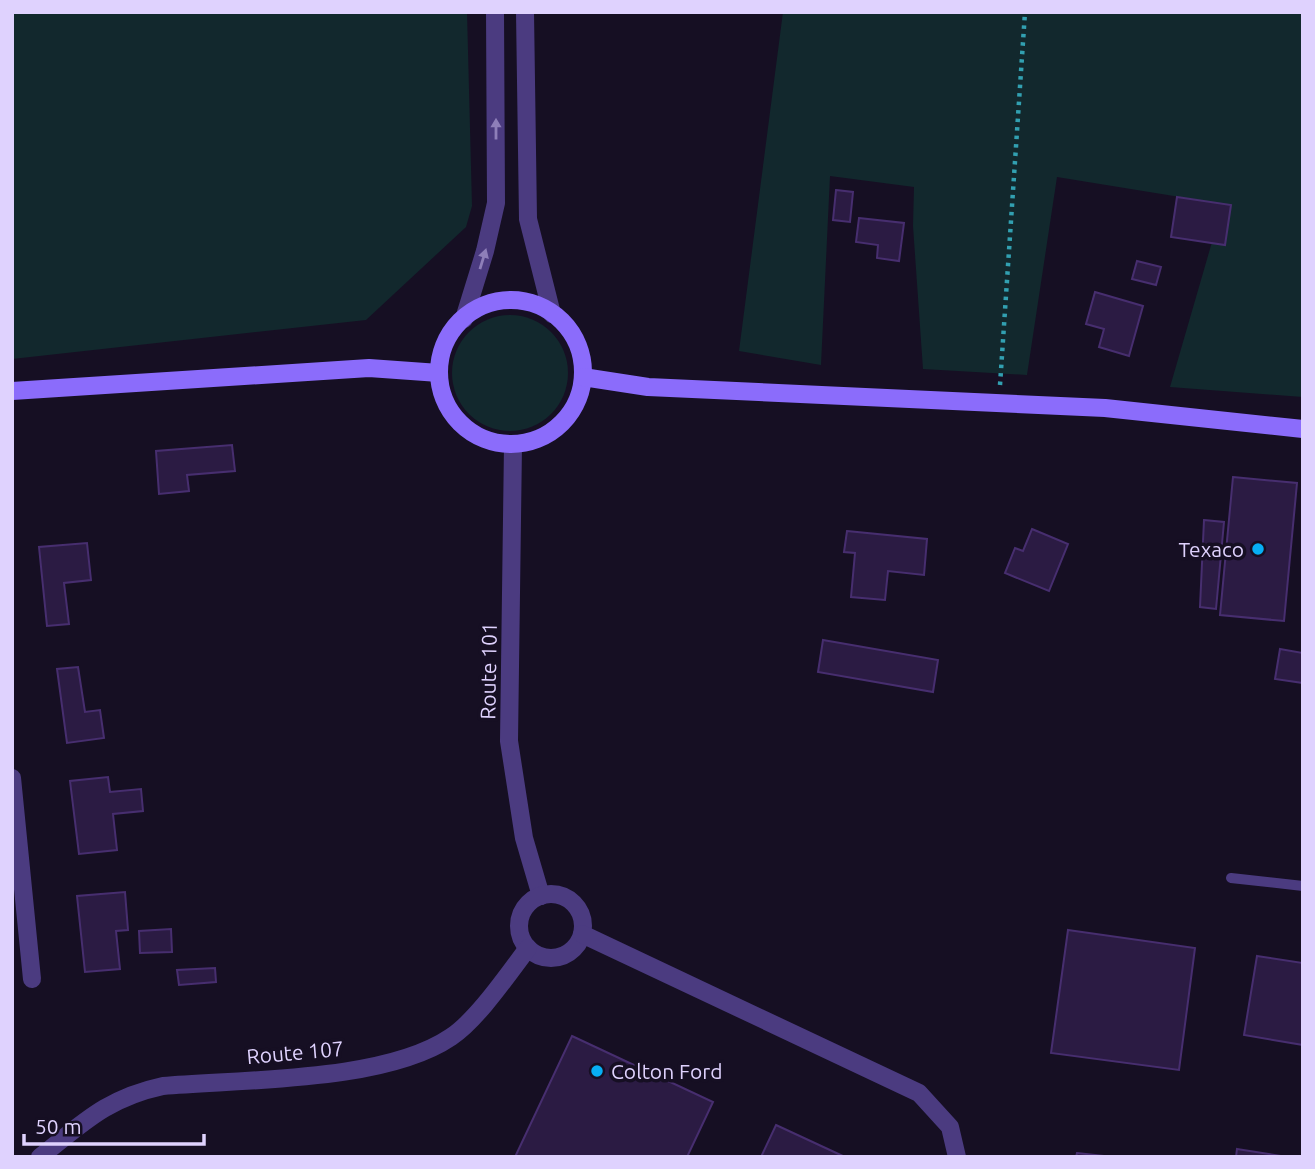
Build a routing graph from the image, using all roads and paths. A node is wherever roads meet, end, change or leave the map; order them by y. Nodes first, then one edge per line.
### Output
1 (495, 12) edge
2 (525, 12) edge
3 (1025, 12) edge
4 (552, 314) junction
5 (464, 319) junction
6 (439, 373) junction
7 (583, 377) junction
8 (12, 391) edge
9 (999, 403) junction
10 (1303, 429) edge
11 (513, 445) junction
12 (12, 778) edge
13 (1231, 878) dead end
14 (1303, 886) edge
15 (541, 896) junction
16 (582, 934) junction
17 (528, 948) junction
18 (32, 979) dead end
19 (40, 1157) edge
20 (957, 1157) edge

5 -> 1 street
2 - 4 street
3 - 9 path
4 - 5 main road
4 - 7 main road
5 - 6 main road
6 - 8 main road
6 - 11 main road
7 - 9 main road
7 - 11 main road
9 - 10 main road
11 - 15 street, Route 101
12 - 18 street
13 - 14 lane
15 - 16 street
15 - 17 street
16 - 17 street
16 - 20 street
17 - 19 street, Route 107

